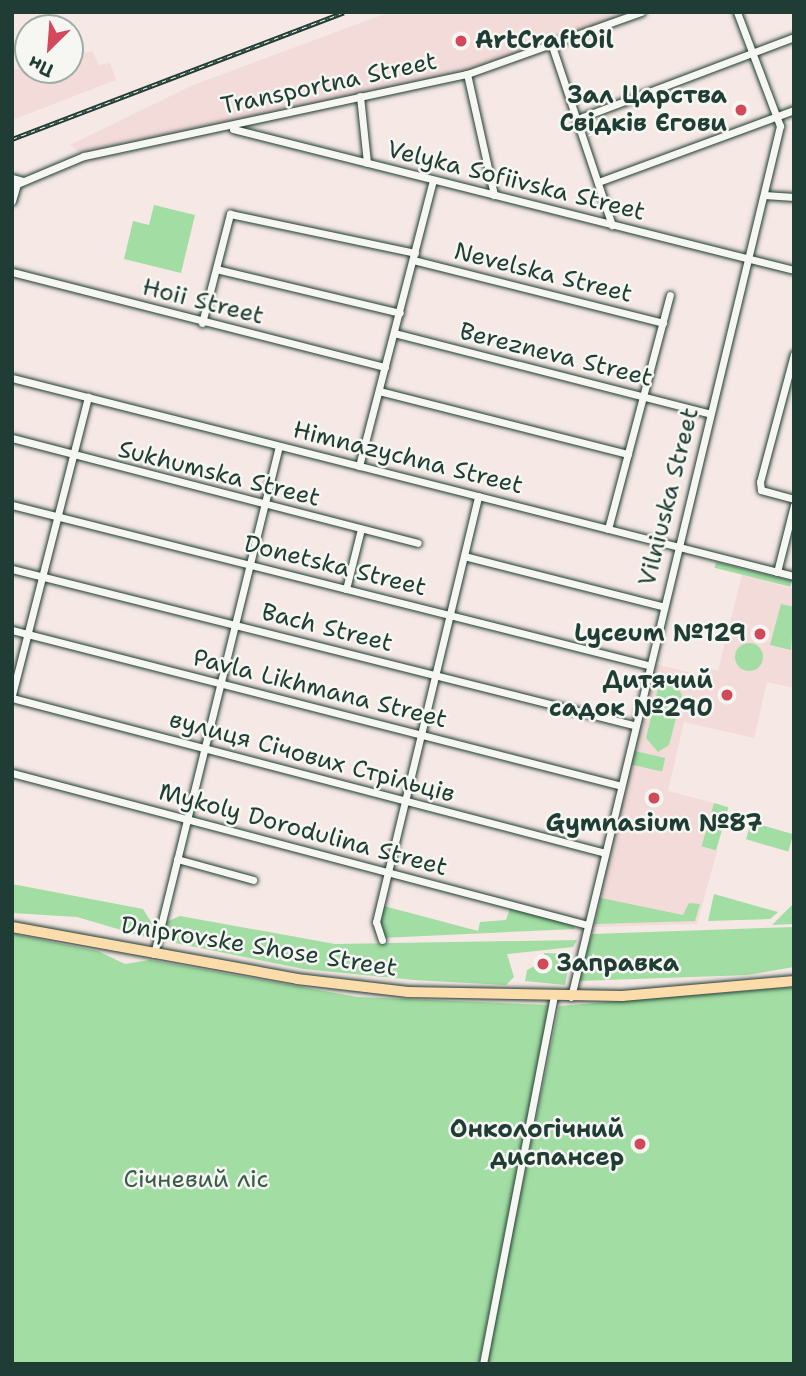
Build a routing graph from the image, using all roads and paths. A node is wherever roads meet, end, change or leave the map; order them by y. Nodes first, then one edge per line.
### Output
1 (641, 12) edge
2 (737, 12) edge
3 (794, 37) edge
4 (552, 46) junction
5 (754, 52) junction
6 (467, 74) junction
7 (360, 96) junction
8 (794, 110) edge
9 (780, 115) junction
10 (580, 118) junction
11 (229, 128) junction
12 (367, 163) junction
13 (12, 178) edge
14 (433, 180) junction
15 (23, 181) junction
16 (601, 181) junction
17 (494, 195) junction
18 (764, 195) junction
19 (794, 197) edge
20 (12, 201) edge
21 (612, 225) junction
22 (414, 257) junction
23 (747, 259) junction
24 (216, 269) junction
25 (794, 270) edge
26 (12, 272) edge
27 (670, 295) dead end
28 (400, 313) junction
29 (202, 323) junction
30 (663, 323) junction
31 (394, 333) junction
32 (794, 355) edge
33 (385, 367) junction
34 (12, 378) edge
35 (379, 391) junction
36 (88, 397) junction
37 (643, 397) junction
38 (709, 413) junction
39 (12, 438) edge
40 (279, 446) junction
41 (628, 454) junction
42 (73, 458) junction
43 (359, 466) junction
44 (478, 496) junction
45 (794, 499) edge
46 (12, 505) edge
47 (264, 505) junction
48 (794, 505) edge
49 (58, 516) junction
50 (361, 529) junction
51 (608, 529) junction
52 (418, 543) dead end
53 (677, 547) junction
54 (464, 556) junction
55 (249, 565) junction
56 (12, 569) edge
57 (777, 572) junction
58 (42, 576) junction
59 (794, 576) edge
60 (346, 589) junction
61 (662, 606) junction
62 (450, 615) junction
63 (235, 625) junction
64 (12, 630) edge
65 (28, 634) junction
66 (648, 665) junction
67 (435, 676) junction
68 (220, 683) junction
69 (12, 697) edge
70 (633, 725) junction
71 (421, 734) junction
72 (204, 748) junction
73 (12, 773) edge
74 (618, 785) junction
75 (405, 801) junction
76 (187, 819) junction
77 (602, 852) junction
78 (177, 859) junction
79 (388, 872) junction
80 (253, 880) dead end
81 (584, 925) junction
82 (12, 928) edge
83 (382, 940) dead end
84 (154, 954) junction
85 (794, 981) edge
86 (554, 997) junction
87 (571, 997) junction
88 (483, 1364) edge

1 - 4 street, Transportna Street
2 - 5 street
3 - 5 street
4 - 6 street, Transportna Street
4 - 10 street
5 - 9 street
5 - 10 street
6 - 7 street, Transportna Street
6 - 17 street
7 - 11 street, Transportna Street
7 - 12 street
8 - 9 street
9 - 16 street
9 - 18 street, Vilniuska Street
10 - 16 street
11 - 12 street, Velyka Sofiivska Street
11 - 15 street, Transportna Street
12 - 14 street, Velyka Sofiivska Street
13 - 15 street
14 - 17 street, Velyka Sofiivska Street
14 - 22 street
15 - 20 street
16 - 21 street
17 - 21 street, Velyka Sofiivska Street
18 - 19 street
18 - 23 street, Vilniuska Street
21 - 23 street, Velyka Sofiivska Street
22 - 24 street, Nevelska Street
22 - 28 street
22 - 30 street, Nevelska Street
23 - 25 street, Velyka Sofiivska Street
23 - 38 street, Vilniuska Street
24 - 28 street
24 - 29 street
26 - 29 street, Hoii Street
27 - 30 street
28 - 31 street
29 - 33 street, Hoii Street
30 - 37 street
31 - 33 street
31 - 37 street, Berezneva Street
32 - 45 street
33 - 35 street
34 - 36 street, Himnazychna Street
35 - 41 street
35 - 43 street
36 - 40 street, Himnazychna Street
36 - 42 street
37 - 38 street, Berezneva Street
37 - 41 street
38 - 53 street, Vilniuska Street
39 - 42 street, Sukhumska Street
40 - 43 street, Himnazychna Street
40 - 47 street
41 - 51 street
42 - 47 street, Sukhumska Street
42 - 49 street
43 - 44 street, Himnazychna Street
44 - 51 street, Himnazychna Street
44 - 54 street
46 - 49 street, Donetska Street
47 - 50 street, Sukhumska Street
47 - 55 street
48 - 57 street
49 - 55 street, Donetska Street
49 - 58 street
50 - 52 street, Sukhumska Street
50 - 60 street
51 - 53 street, Himnazychna Street
53 - 57 street, Himnazychna Street
53 - 61 street, Vilniuska Street
54 - 61 street
54 - 62 street
55 - 60 street, Donetska Street
55 - 63 street
56 - 58 street, Bach Street
57 - 59 street, Himnazychna Street
58 - 63 street, Bach Street
58 - 65 street
60 - 62 street, Donetska Street
61 - 66 street, Vilniuska Street
62 - 66 street, Donetska Street
62 - 67 street
63 - 67 street, Bach Street
63 - 68 street
64 - 65 street, Pavla Likhmana Street
65 - 68 street, Pavla Likhmana Street
65 - 69 street
66 - 70 street, Vilniuska Street
67 - 70 street, Bach Street
67 - 71 street
68 - 71 street, Pavla Likhmana Street
68 - 72 street
69 - 72 street, вулиця Січових Стрільців
70 - 74 street, Vilniuska Street
71 - 74 street, Pavla Likhmana Street
71 - 75 street
72 - 75 street, вулиця Січових Стрільців
72 - 76 street
73 - 76 street, Mykoly Dorodulina Street
74 - 77 street, Vilniuska Street
75 - 77 street, вулиця Січових Стрільців
75 - 79 street
76 - 78 street
76 - 79 street, Mykoly Dorodulina Street
77 - 81 street, Vilniuska Street
78 - 80 street
78 - 84 street
79 - 81 street, Mykoly Dorodulina Street
79 - 83 street
81 - 87 street, Vilniuska Street
82 - 84 main road, Dniprovske Shose Street
84 - 86 main road, Dniprovske Shose Street
85 - 87 main road, Dniprovske Shose Street
86 - 87 main road, Dniprovske Shose Street
86 - 88 street

